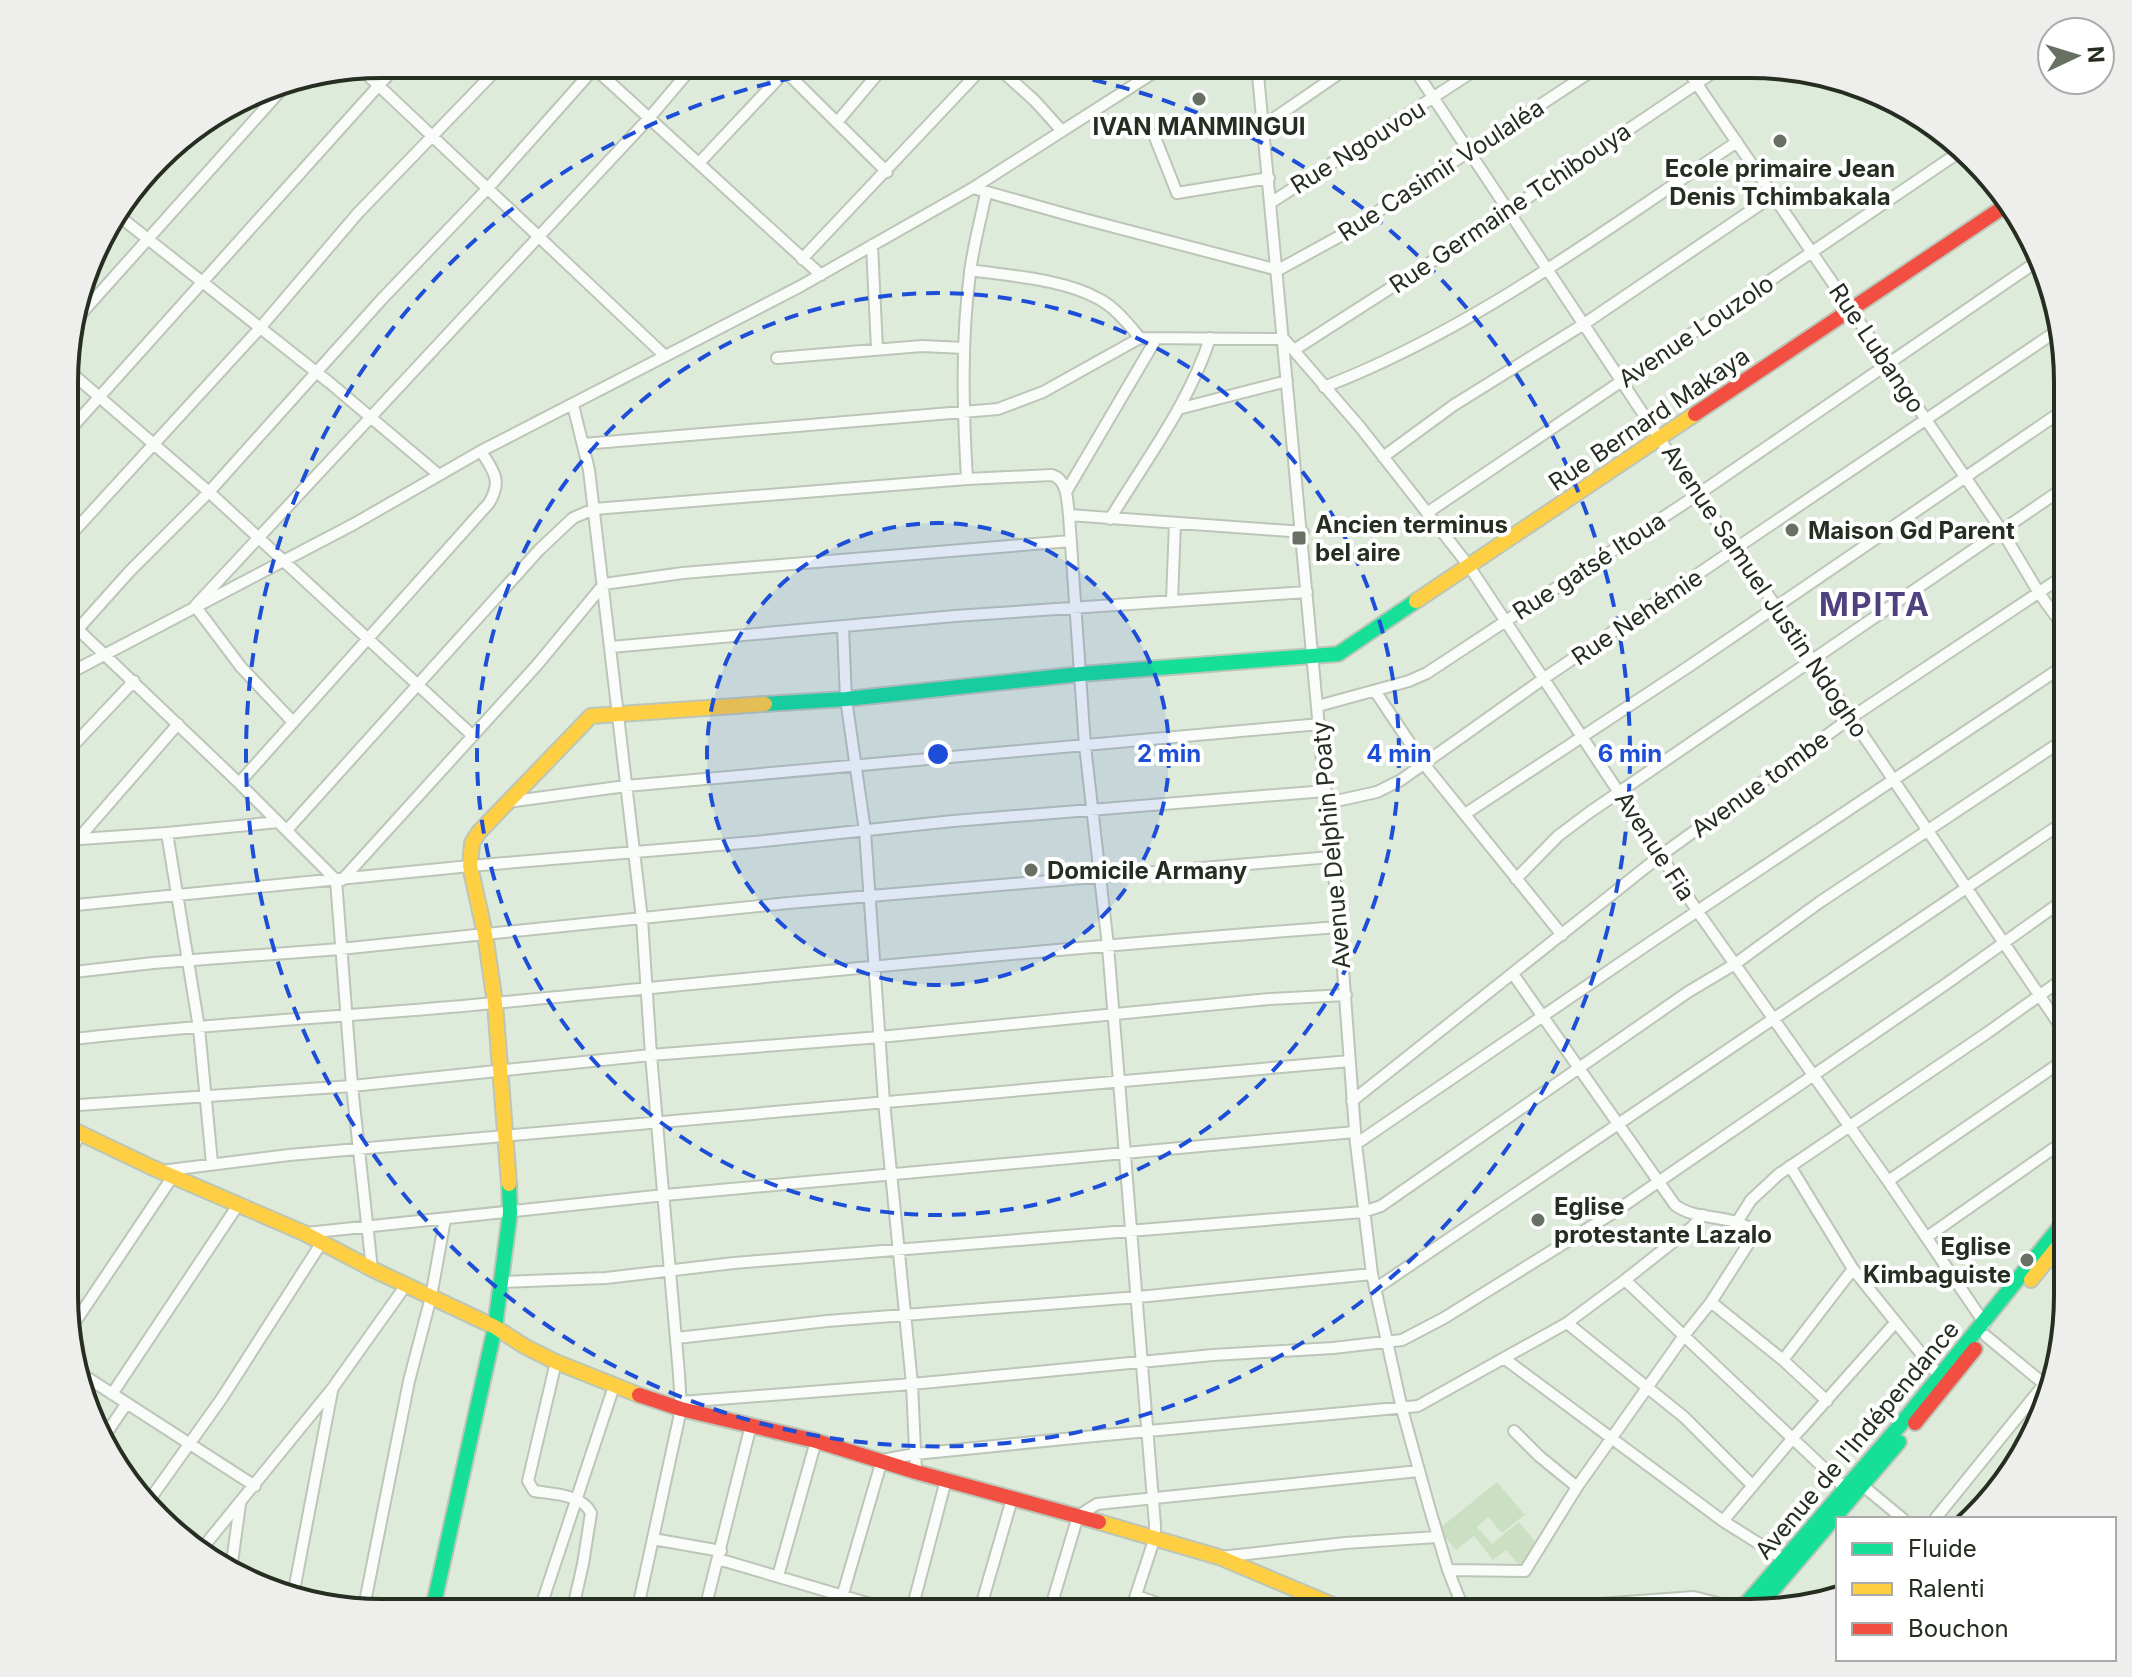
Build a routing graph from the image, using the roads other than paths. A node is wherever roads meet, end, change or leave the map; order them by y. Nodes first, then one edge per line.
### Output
1 (372, 78) edge
2 (386, 78) edge
3 (488, 78) edge
4 (583, 78) edge
5 (608, 78) edge
6 (683, 78) edge
7 (780, 78) edge
8 (798, 78) edge
9 (874, 78) edge
10 (973, 78) edge
11 (1010, 78) edge
12 (1144, 78) edge
13 (1258, 78) edge
14 (1333, 78) edge
15 (1420, 78) edge
16 (1464, 78) edge
17 (1582, 78) edge
18 (1694, 78) edge
19 (1705, 78) edge
20 (1698, 83) junction
21 (380, 85) junction
22 (273, 98) edge
23 (1433, 99) junction
24 (650, 117) junction
25 (838, 121) junction
26 (1263, 126) junction
27 (1062, 131) junction
28 (433, 135) junction
29 (1154, 135) dead end
30 (1737, 142) junction
31 (1469, 153) junction
32 (1953, 156) edge
33 (699, 163) junction
34 (887, 172) junction
35 (1269, 178) junction
36 (489, 187) junction
37 (973, 188) junction
38 (986, 193) junction
39 (1774, 195) junction
40 (1272, 202) junction
41 (2000, 209) edge
42 (1507, 210) junction
43 (125, 220) edge
44 (539, 234) junction
45 (150, 240) junction
46 (872, 245) junction
47 (1811, 251) junction
48 (802, 259) junction
49 (2031, 266) edge
50 (970, 270) junction
51 (1278, 270) junction
52 (1547, 270) junction
53 (821, 275) junction
54 (202, 281) junction
55 (87, 308) edge
56 (1851, 309) junction
57 (1584, 324) junction
58 (260, 328) junction
59 (2050, 335) edge
60 (1140, 338) junction
61 (1210, 338) junction
62 (1156, 339) junction
63 (1284, 339) junction
64 (964, 348) junction
65 (877, 349) junction
66 (1294, 350) junction
67 (664, 355) junction
68 (777, 358) dead end
69 (1888, 365) junction
70 (317, 372) junction
71 (78, 379) edge
72 (1287, 381) junction
73 (1622, 381) junction
74 (1324, 387) junction
75 (98, 397) junction
76 (573, 405) junction
77 (1178, 409) junction
78 (963, 413) junction
79 (2054, 417) edge
80 (370, 419) junction
81 (78, 420) edge
82 (1925, 420) junction
83 (1660, 438) junction
84 (153, 444) junction
85 (583, 444) junction
86 (481, 451) junction
87 (1383, 457) junction
88 (439, 475) junction
89 (1965, 477) junction
90 (967, 479) junction
91 (209, 492) junction
92 (1066, 492) junction
93 (1697, 495) junction
94 (2054, 495) edge
95 (594, 509) junction
96 (1427, 513) junction
97 (1069, 515) junction
98 (1110, 519) junction
99 (1175, 523) junction
100 (78, 527) edge
101 (2002, 531) junction
102 (1303, 532) junction
103 (258, 537) junction
104 (1071, 541) junction
105 (1737, 549) junction
106 (284, 561) junction
107 (1469, 566) junction
108 (2054, 583) edge
109 (604, 584) junction
110 (1307, 592) junction
111 (2039, 593) junction
112 (1172, 600) junction
113 (1775, 605) junction
114 (195, 606) junction
115 (1076, 608) junction
116 (2054, 614) edge
117 (1505, 621) junction
118 (843, 628) junction
119 (78, 629) joint
120 (366, 639) junction
121 (611, 647) junction
122 (105, 653) junction
123 (1314, 657) junction
124 (1812, 660) junction
125 (78, 668) edge
126 (2054, 672) edge
127 (1081, 674) junction
128 (1543, 679) junction
129 (134, 681) junction
130 (419, 684) junction
131 (1375, 691) junction
132 (846, 699) junction
133 (1318, 706) junction
134 (619, 715) junction
135 (1852, 717) junction
136 (292, 721) junction
137 (178, 724) junction
138 (1320, 724) junction
139 (472, 735) junction
140 (1584, 737) junction
141 (78, 740) edge
142 (1085, 746) junction
143 (2054, 746) edge
144 (1424, 764) junction
145 (856, 766) junction
146 (1893, 779) junction
147 (239, 783) junction
148 (626, 786) junction
149 (1326, 791) junction
150 (1618, 791) junction
151 (507, 802) junction
152 (1327, 803) junction
153 (1091, 811) junction
154 (1465, 814) junction
155 (282, 826) junction
156 (2054, 828) edge
157 (865, 831) junction
158 (1928, 831) junction
159 (167, 833) junction
160 (79, 838) joint
161 (634, 853) junction
162 (1660, 856) junction
163 (1331, 857) junction
164 (470, 866) junction
165 (1099, 878) junction
166 (1516, 879) junction
167 (339, 880) junction
168 (1967, 886) junction
169 (176, 895) junction
170 (867, 897) junction
171 (78, 905) edge
172 (2054, 907) edge
173 (1698, 912) junction
174 (642, 919) junction
175 (1339, 927) junction
176 (485, 934) junction
177 (1562, 935) junction
178 (2005, 942) junction
179 (1108, 946) junction
180 (340, 949) junction
181 (189, 961) junction
182 (1735, 964) junction
183 (876, 966) junction
184 (78, 972) edge
185 (1513, 974) junction
186 (2054, 985) edge
187 (648, 988) junction
188 (1346, 995) junction
189 (2040, 995) junction
190 (495, 1003) junction
191 (1113, 1016) junction
192 (1544, 1016) junction
193 (2054, 1016) edge
194 (346, 1017) junction
195 (1774, 1018) junction
196 (199, 1028) junction
197 (880, 1037) junction
198 (78, 1039) edge
199 (651, 1055) junction
200 (1350, 1061) junction
201 (2054, 1067) edge
202 (1581, 1068) junction
203 (500, 1071) junction
204 (1815, 1075) junction
205 (1117, 1082) junction
206 (352, 1086) junction
207 (207, 1098) junction
208 (1352, 1101) junction
209 (884, 1102) junction
210 (78, 1105) edge
211 (658, 1122) junction
212 (1620, 1125) junction
213 (1850, 1126) junction
214 (80, 1132) joint
215 (78, 1137) edge
216 (507, 1137) junction
217 (1355, 1138) junction
218 (2054, 1148) edge
219 (359, 1149) junction
220 (1123, 1154) junction
221 (212, 1163) junction
222 (1790, 1166) junction
223 (166, 1174) junction
224 (892, 1175) junction
225 (1888, 1181) junction
226 (1658, 1182) junction
227 (665, 1195) junction
228 (238, 1205) junction
229 (1363, 1212) junction
230 (510, 1213) junction
231 (1703, 1215) junction
232 (445, 1219) junction
233 (1737, 1222) junction
234 (367, 1226) junction
235 (1132, 1230) junction
236 (304, 1233) junction
237 (2054, 1236) edge
238 (1927, 1237) junction
239 (322, 1242) junction
240 (2054, 1250) edge
241 (899, 1252) junction
242 (372, 1269) junction
243 (1853, 1269) junction
244 (672, 1270) junction
245 (1372, 1274) junction
246 (1625, 1280) junction
247 (502, 1282) junction
248 (406, 1285) junction
249 (1375, 1289) junction
250 (431, 1297) junction
251 (1138, 1297) junction
252 (1711, 1302) junction
253 (79, 1315) edge
254 (905, 1315) junction
255 (1567, 1323) junction
256 (1895, 1323) junction
257 (495, 1327) junction
258 (1985, 1330) junction
259 (1683, 1337) junction
260 (677, 1338) junction
261 (1388, 1343) junction
262 (1505, 1359) junction
263 (1783, 1360) junction
264 (556, 1362) junction
265 (1142, 1362) junction
266 (1940, 1377) junction
267 (90, 1379) edge
268 (2041, 1382) edge
269 (912, 1384) junction
270 (614, 1386) junction
271 (332, 1389) junction
272 (1649, 1389) junction
273 (112, 1394) junction
274 (1827, 1401) junction
275 (2035, 1402) edge
276 (127, 1403) junction
277 (681, 1406) junction
278 (1402, 1409) junction
279 (751, 1425) junction
280 (109, 1429) edge
281 (1514, 1431) dead end
282 (1147, 1432) junction
283 (1612, 1439) junction
284 (1792, 1439) junction
285 (816, 1441) junction
286 (190, 1444) junction
287 (915, 1454) junction
288 (882, 1460) junction
289 (1419, 1471) junction
290 (916, 1472) junction
291 (946, 1480) junction
292 (1862, 1485) junction
293 (255, 1486) junction
294 (1753, 1486) junction
295 (1577, 1487) junction
296 (1846, 1489) junction
297 (153, 1495) edge
298 (1153, 1498) junction
299 (575, 1499) junction
300 (1012, 1499) junction
301 (240, 1504) junction
302 (1078, 1516) junction
303 (1901, 1517) edge
304 (1937, 1517) edge
305 (1723, 1521) junction
306 (1155, 1537) junction
307 (1437, 1537) junction
308 (653, 1539) junction
309 (207, 1543) edge
310 (719, 1555) junction
311 (1219, 1557) junction
312 (232, 1559) edge
313 (1785, 1560) junction
314 (1448, 1570) junction
315 (778, 1576) junction
316 (295, 1586) edge
317 (1304, 1593) junction
318 (1137, 1596) junction
319 (842, 1597) junction
320 (366, 1598) edge
321 (435, 1599) edge
322 (543, 1599) edge
323 (575, 1599) edge
324 (640, 1599) edge
325 (708, 1599) edge
326 (849, 1599) edge
327 (915, 1599) edge
328 (983, 1599) edge
329 (1053, 1599) edge
330 (1136, 1599) edge
331 (1145, 1599) edge
332 (1301, 1599) edge
333 (1318, 1599) edge
334 (1459, 1599) edge
335 (1667, 1599) edge
336 (1701, 1599) edge
337 (1754, 1599) edge
338 (1755, 1599) edge

1 - 21 street
2 - 21 street
3 - 28 street
4 - 36 street
5 - 24 street
6 - 24 street
7 - 33 street
8 - 25 street
9 - 25 street
10 - 34 street
11 - 27 street
12 - 27 street
13 - 26 street, Avenue Delphin Poaty
14 - 26 street
15 - 23 street, Avenue Samuel Justin Ndogho
16 - 23 street, Rue Ngouvou
17 - 31 street, Rue Casimir Voulaléa
18 - 20 street, Rue Lubango
19 - 20 street, Rue Germaine Tchibouya
20 - 30 street, Rue Lubango
20 - 42 street, Rue Germaine Tchibouya
21 - 28 street
21 - 54 street
22 - 45 street
23 - 31 street, Avenue Samuel Justin Ndogho
23 - 40 street, Rue Ngouvou
24 - 33 street
24 - 44 street
25 - 34 street
26 - 35 street, Avenue Delphin Poaty
27 - 37 street
28 - 36 street
28 - 58 street
29 - 35 street
30 - 39 street, Rue Lubango
30 - 52 street
31 - 42 street, Avenue Samuel Justin Ndogho
31 - 51 street, Rue Casimir Voulaléa
32 - 47 street, Avenue Louzolo
33 - 48 street
34 - 48 street
35 - 40 street, Avenue Delphin Poaty
36 - 44 street
36 - 70 street
37 - 38 street
37 - 46 street
38 - 50 street
38 - 51 street
39 - 47 street, Rue Lubango
39 - 57 street
40 - 51 street, Avenue Delphin Poaty
41 - 56 street, Rue Bernard Makaya
42 - 52 street, Avenue Samuel Justin Ndogho
42 - 66 street, Rue Germaine Tchibouya
43 - 45 street
44 - 67 street
44 - 80 street
45 - 54 street
45 - 55 street
46 - 53 street
46 - 65 street
47 - 56 street, Rue Lubango
47 - 73 street, Avenue Louzolo
48 - 53 street
49 - 69 street, Rue gatsé Itoua
50 - 60 street
50 - 64 street
51 - 63 street, Avenue Delphin Poaty
52 - 57 street, Avenue Samuel Justin Ndogho
52 - 74 street
53 - 67 street
54 - 58 street
54 - 75 street
56 - 69 street, Rue Lubango
56 - 83 street, Rue Bernard Makaya
57 - 73 street, Avenue Samuel Justin Ndogho
57 - 87 street
58 - 70 street
58 - 84 street
59 - 82 street, Rue Nehémie
60 - 62 street
60 - 78 street
61 - 62 street
61 - 63 street
61 - 77 street
62 - 92 street
63 - 66 street, Avenue Fia
63 - 72 street, Avenue Delphin Poaty
64 - 65 street
64 - 78 street
65 - 68 street
66 - 74 street, Avenue Fia
67 - 76 street
69 - 82 street, Rue Lubango
69 - 93 street, Rue gatsé Itoua
70 - 80 street
70 - 91 street
71 - 75 street
72 - 77 street
72 - 102 street, Avenue Delphin Poaty
73 - 83 street, Avenue Samuel Justin Ndogho
73 - 96 street, Avenue Louzolo
74 - 87 street, Avenue Fia
75 - 81 street
75 - 84 street
76 - 85 street
76 - 86 street
77 - 98 street
78 - 85 street
78 - 90 street
79 - 89 street
80 - 88 street
80 - 103 street
82 - 89 street, Rue Lubango
82 - 105 street, Rue Nehémie
83 - 93 street, Avenue Samuel Justin Ndogho
83 - 107 street, Rue Bernard Makaya
84 - 91 street
84 - 100 street
85 - 95 street
86 - 88 street
86 - 120 street
87 - 96 street, Avenue Fia
88 - 106 street
89 - 101 street, Rue Lubango
89 - 113 street
90 - 92 street
90 - 95 street
91 - 103 street
91 - 119 street
92 - 97 street
93 - 105 street, Avenue Samuel Justin Ndogho
93 - 117 street, Rue gatsé Itoua
94 - 101 street
95 - 109 street
95 - 130 street
96 - 107 street, Avenue Fia
97 - 98 street
97 - 104 street
98 - 99 street
99 - 102 street
99 - 112 street
101 - 111 street, Rue Lubango
101 - 124 street
102 - 110 street, Avenue Delphin Poaty
103 - 106 street
103 - 114 street
104 - 109 street
104 - 115 street
105 - 113 street, Avenue Samuel Justin Ndogho
105 - 128 street, Rue Nehémie
106 - 114 street
106 - 120 street
107 - 117 street, Avenue Fia
107 - 123 street, Rue Bernard Makaya
108 - 111 street, Avenue tombe
109 - 121 street
109 - 139 street
110 - 112 street
110 - 123 street, Avenue Delphin Poaty
111 - 116 street, Rue Lubango
111 - 135 street, Avenue tombe
112 - 115 street
113 - 124 street, Avenue Samuel Justin Ndogho
113 - 140 street
114 - 122 street
114 - 136 street
115 - 118 street
115 - 127 street
117 - 128 street, Avenue Fia
117 - 131 street, Rue gatsé Itoua
118 - 121 street
118 - 132 street
119 - 122 street
120 - 130 street
120 - 136 street
121 - 134 street
122 - 125 street
122 - 129 street
123 - 127 street, Rue Bernard Makaya
123 - 133 street, Avenue Delphin Poaty
124 - 135 street, Avenue Samuel Justin Ndogho
124 - 150 street
126 - 146 street
127 - 132 street, Rue Bernard Makaya
127 - 142 street
128 - 140 street, Avenue Fia
128 - 144 street, Rue Nehémie
129 - 137 street
129 - 141 street
130 - 139 street
130 - 155 street
131 - 133 street, Rue gatsé Itoua
131 - 144 street
132 - 134 street, Rue Bernard Makaya
132 - 145 street
133 - 138 street, Avenue Delphin Poaty
134 - 148 street
134 - 151 street, Rue Bernard Makaya
135 - 146 street, Avenue Samuel Justin Ndogho
135 - 162 street, Avenue tombe
136 - 147 street
137 - 147 street
137 - 160 street
138 - 142 street
138 - 149 street, Avenue Delphin Poaty
139 - 167 street
140 - 150 street, Avenue Fia
140 - 154 street
142 - 145 street
142 - 153 street
143 - 158 street
144 - 152 street, Rue Nehémie
144 - 154 street
145 - 148 street
145 - 157 street
146 - 158 street, Avenue Samuel Justin Ndogho
146 - 173 street
147 - 155 street
148 - 151 street
148 - 161 street
149 - 152 street, Avenue Delphin Poaty
149 - 153 street
150 - 162 street, Avenue Fia
150 - 166 street
151 - 164 street, Rue Bernard Makaya
152 - 163 street, Avenue Delphin Poaty
153 - 157 street
153 - 165 street
154 - 166 street
155 - 159 street
155 - 167 street
156 - 168 street
157 - 161 street
157 - 170 street
158 - 168 street, Avenue Samuel Justin Ndogho
158 - 182 street
159 - 160 street
159 - 169 street
161 - 164 street
161 - 174 street
162 - 173 street, Avenue Fia
162 - 177 street, Avenue tombe
163 - 165 street
163 - 175 street, Avenue Delphin Poaty
164 - 167 street
164 - 176 street
165 - 170 street
165 - 179 street
166 - 177 street
167 - 169 street
167 - 180 street
168 - 178 street, Avenue Samuel Justin Ndogho
168 - 195 street
169 - 171 street
169 - 181 street
170 - 174 street
170 - 183 street
172 - 178 street
173 - 182 street, Avenue Fia
173 - 192 street
174 - 176 street
174 - 187 street
175 - 179 street
175 - 188 street, Avenue Delphin Poaty
176 - 180 street
176 - 190 street
177 - 185 street, Avenue tombe
178 - 189 street, Avenue Samuel Justin Ndogho
178 - 204 street
179 - 183 street
179 - 191 street
180 - 181 street
180 - 194 street
181 - 184 street
181 - 196 street
182 - 195 street, Avenue Fia
182 - 202 street
183 - 187 street
183 - 197 street
185 - 192 street
185 - 208 street, Avenue tombe
186 - 189 street
187 - 190 street
187 - 199 street
188 - 191 street
188 - 200 street, Avenue Delphin Poaty
189 - 193 street, Avenue Samuel Justin Ndogho
189 - 213 street
190 - 194 street
190 - 203 street
191 - 197 street
191 - 205 street
192 - 202 street
192 - 217 street
194 - 196 street
194 - 206 street
195 - 204 street, Avenue Fia
195 - 212 street
196 - 198 street
196 - 207 street
197 - 199 street
197 - 209 street
199 - 203 street
199 - 211 street
200 - 205 street
200 - 208 street, Avenue Delphin Poaty
201 - 225 street
202 - 212 street
202 - 229 street
203 - 206 street
203 - 216 street
204 - 213 street, Avenue Fia
204 - 226 street
205 - 209 street
205 - 220 street
206 - 207 street
206 - 219 street
207 - 210 street
207 - 221 street
208 - 217 street, Avenue Delphin Poaty
209 - 211 street
209 - 224 street
211 - 216 street
211 - 227 street
212 - 226 street
212 - 249 street
213 - 222 street
213 - 225 street, Avenue Fia
214 - 215 street
214 - 223 street
216 - 219 street
216 - 230 street
217 - 220 street
217 - 229 street, Avenue Delphin Poaty
218 - 238 street
219 - 221 street
219 - 234 street
220 - 224 street
220 - 235 street
221 - 223 street
222 - 233 street
222 - 243 street
223 - 228 street
223 - 253 street
224 - 227 street
224 - 241 street
225 - 238 street, Avenue Fia
226 - 231 street
226 - 261 street
227 - 230 street
227 - 244 street
228 - 236 street
228 - 273 street
229 - 235 street
229 - 245 street, Avenue Delphin Poaty
230 - 232 street
230 - 247 street
231 - 233 street
231 - 246 street
232 - 234 street
232 - 250 street
233 - 252 street
234 - 236 street
234 - 242 street
235 - 241 street
235 - 251 street
236 - 239 street
237 - 258 street, Avenue de l'Indépendance
238 - 258 street, Avenue Fia
239 - 242 street
239 - 286 street
240 - 258 street, Avenue de l'Indépendance
241 - 244 street
241 - 254 street
242 - 248 street
243 - 256 street
243 - 263 street
244 - 247 street
244 - 260 street
245 - 249 street, Avenue Delphin Poaty
245 - 251 street
246 - 255 street
246 - 259 street
247 - 257 street
248 - 250 street
248 - 271 street
249 - 261 street, Avenue Delphin Poaty
250 - 257 street
250 - 320 street
251 - 254 street
251 - 265 street
252 - 259 street
252 - 263 street
254 - 260 street
254 - 269 street
255 - 262 street
255 - 272 street
256 - 266 street
256 - 274 street
257 - 264 street
257 - 321 street
258 - 266 street, Avenue de l'Indépendance
258 - 268 street, Avenue Fia
258 - 292 street, Avenue de l'Indépendance
259 - 272 street
259 - 284 street
260 - 277 street
261 - 265 street
261 - 278 street, Avenue Delphin Poaty
262 - 278 street
262 - 283 street
263 - 274 street
264 - 270 street
264 - 299 street
265 - 269 street
265 - 282 street
266 - 296 street, Avenue de l'Indépendance
267 - 273 street
269 - 277 street
269 - 287 street
270 - 277 street
270 - 299 street
271 - 293 street
271 - 316 street
272 - 283 street
272 - 294 street
273 - 276 street
274 - 284 street
275 - 304 street
276 - 280 street
276 - 286 street
277 - 279 street
277 - 308 street
278 - 282 street
278 - 289 street, Avenue Delphin Poaty
279 - 285 street
279 - 310 street
281 - 295 street
282 - 287 street
282 - 298 street
283 - 295 street
283 - 305 street
284 - 294 street
284 - 296 street
285 - 288 street
285 - 315 street
286 - 293 street
286 - 297 street
287 - 288 street
287 - 290 street
288 - 290 street
288 - 319 street
289 - 298 street
289 - 307 street, Avenue Delphin Poaty
290 - 291 street
291 - 300 street
291 - 327 street
292 - 303 street
292 - 338 street, Avenue de l'Indépendance
293 - 301 street
294 - 305 street
295 - 314 street
296 - 313 street, Avenue de l'Indépendance
298 - 302 street
298 - 306 street
299 - 322 street
299 - 323 street
300 - 302 street
300 - 328 street
301 - 309 street
301 - 312 street
302 - 306 street
302 - 329 street
305 - 313 street
306 - 311 street
306 - 318 street
307 - 311 street
307 - 314 street, Avenue Delphin Poaty
308 - 310 street
308 - 324 street
310 - 315 street
310 - 325 street
311 - 317 street
313 - 337 street, Avenue de l'Indépendance
314 - 334 street, Avenue Delphin Poaty
315 - 319 street
317 - 332 street
317 - 333 street
318 - 330 street
318 - 331 street
319 - 326 street
335 - 336 street

